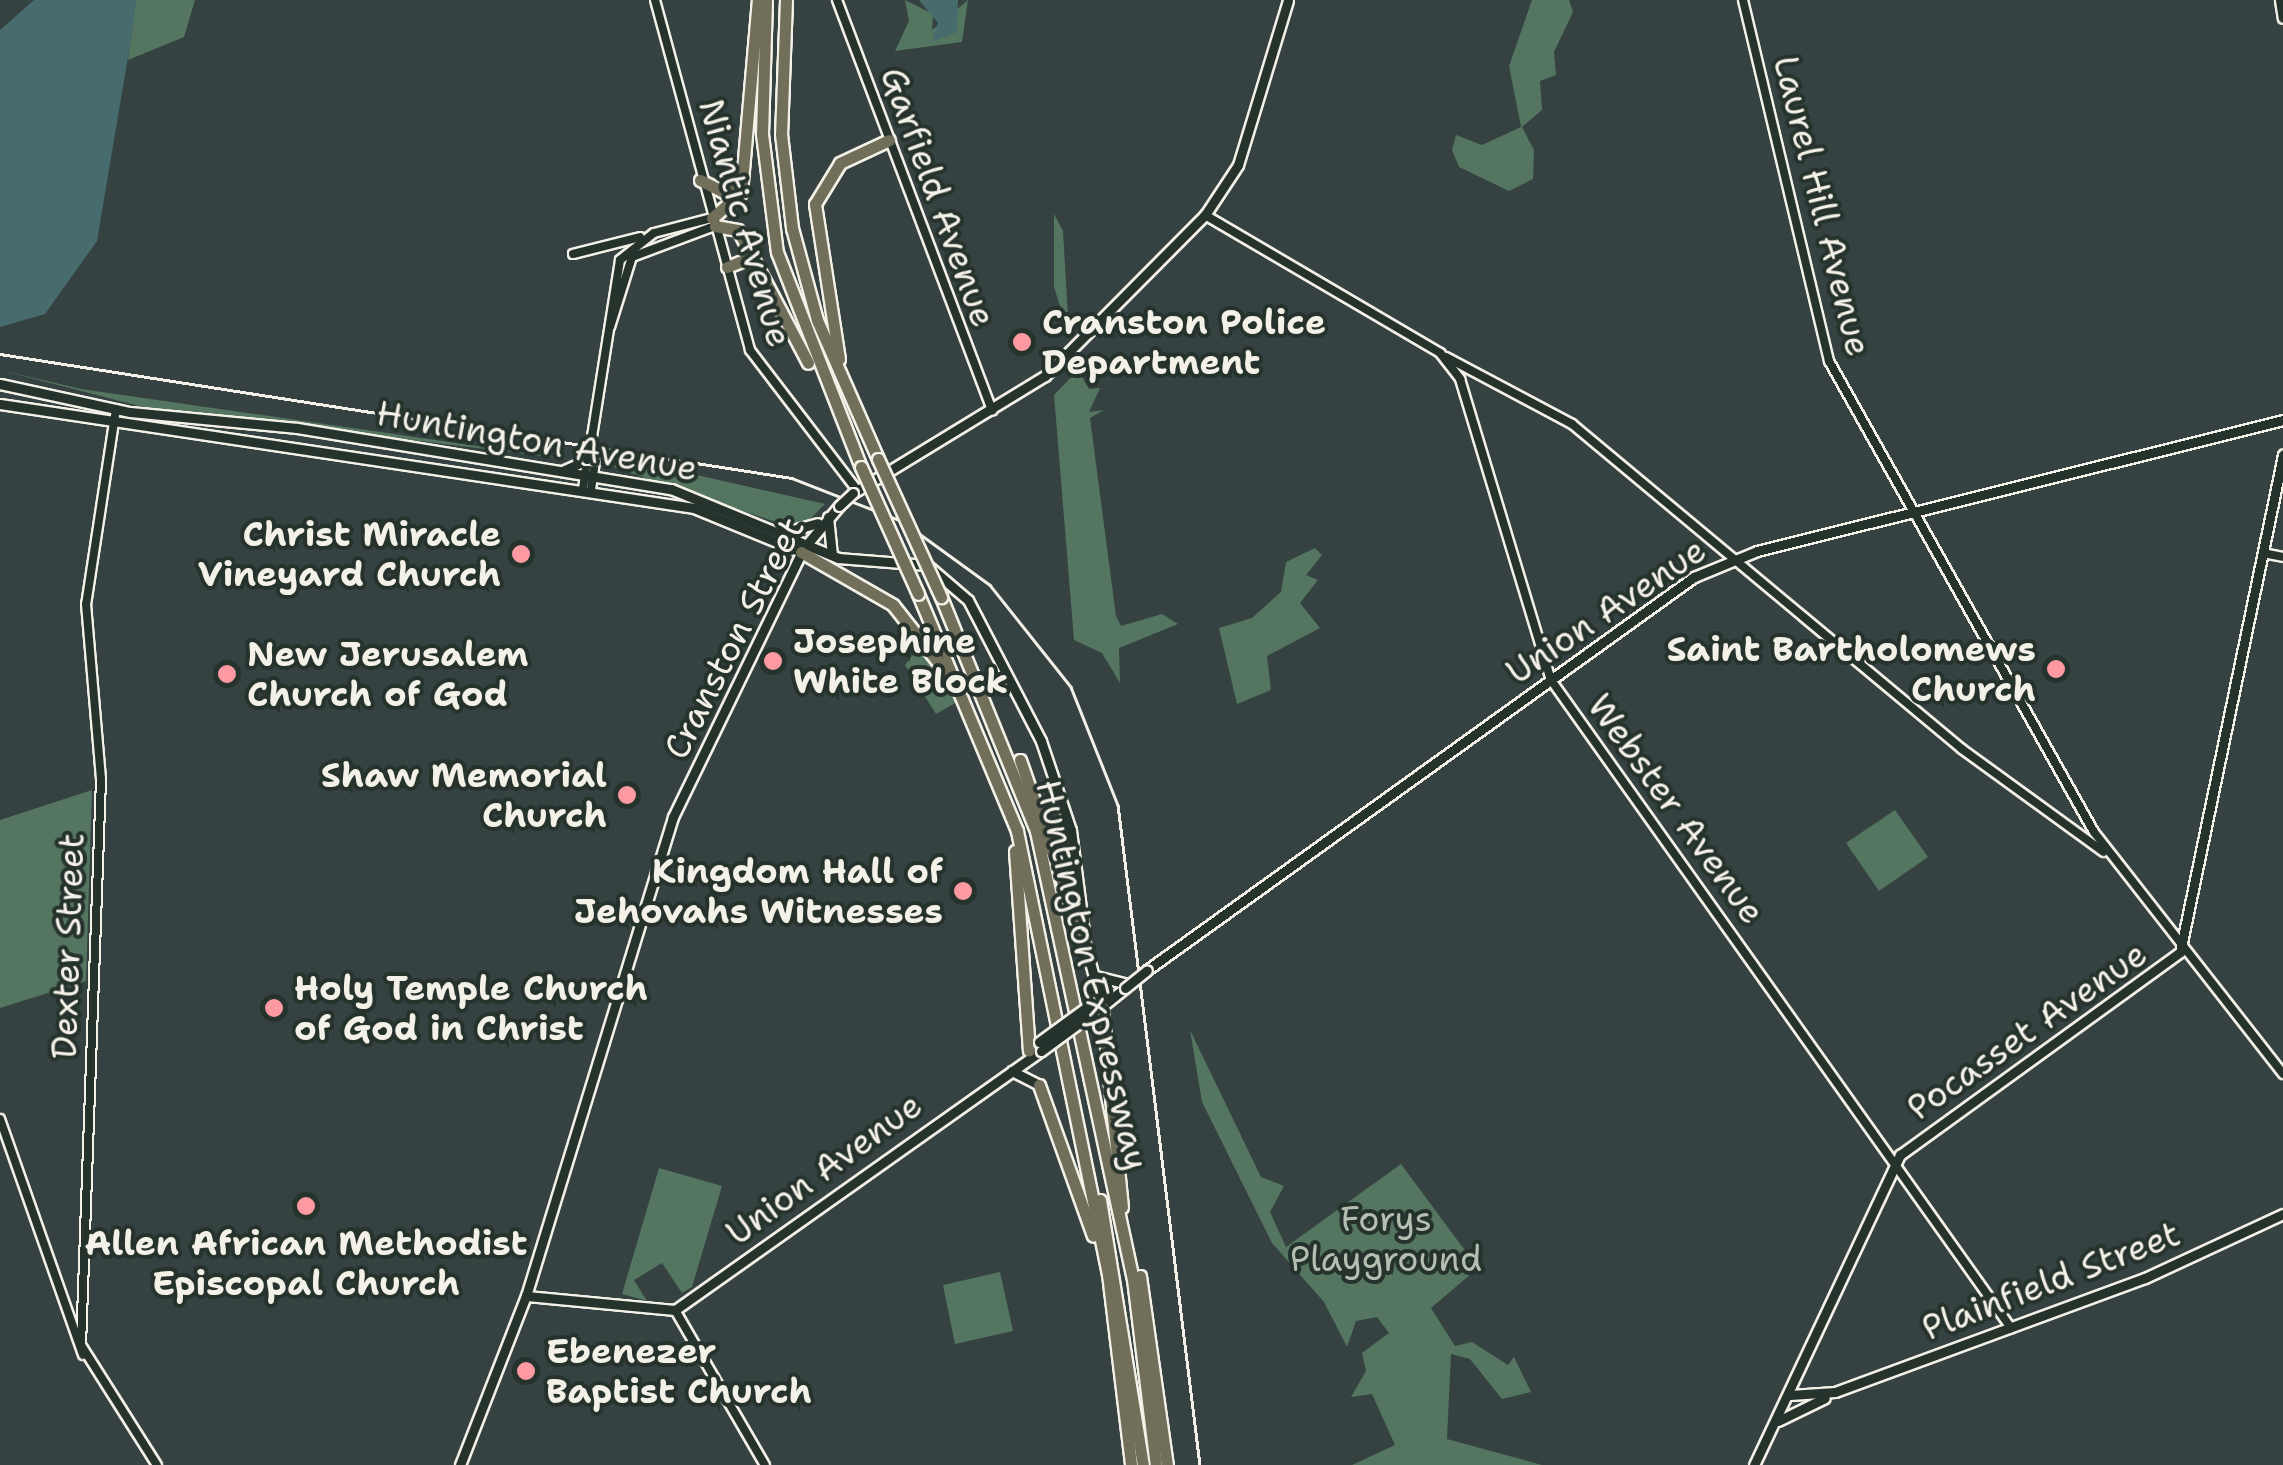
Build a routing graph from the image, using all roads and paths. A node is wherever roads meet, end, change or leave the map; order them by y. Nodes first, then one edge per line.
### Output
1 (654, 0) edge
2 (758, 0) edge
3 (766, 0) edge
4 (786, 0) edge
5 (836, 0) edge
6 (1288, 0) edge
7 (1742, 0) edge
8 (2280, 0) edge
9 (2283, 18) edge
10 (889, 140) junction
11 (742, 152) junction
12 (700, 180) junction
13 (1205, 215) junction
14 (713, 222) junction
15 (658, 236) junction
16 (573, 254) dead end
17 (752, 257) junction
18 (727, 267) junction
19 (607, 336) junction
20 (1440, 354) junction
21 (822, 383) junction
22 (0, 384) edge
23 (0, 404) edge
24 (116, 410) junction
25 (992, 410) junction
26 (2283, 420) edge
27 (114, 422) junction
28 (864, 429) junction
29 (2283, 455) edge
30 (591, 460) junction
31 (561, 472) junction
32 (589, 476) junction
33 (587, 489) junction
34 (855, 492) junction
35 (1912, 512) junction
36 (828, 516) junction
37 (780, 531) junction
38 (804, 548) junction
39 (2263, 553) junction
40 (834, 556) junction
41 (2283, 557) edge
42 (1732, 559) junction
43 (966, 654) junction
44 (1551, 680) junction
45 (984, 740) junction
46 (1002, 785) junction
47 (2112, 857) junction
48 (2190, 920) junction
49 (2168, 926) junction
50 (2183, 946) junction
51 (1086, 949) junction
52 (1092, 970) junction
53 (1125, 986) junction
54 (1097, 1006) junction
55 (1035, 1050) junction
56 (1004, 1073) junction
57 (2283, 1074) edge
58 (1039, 1084) junction
59 (0, 1119) edge
60 (1080, 1134) junction
61 (1894, 1167) junction
62 (2283, 1214) edge
63 (1124, 1237) junction
64 (526, 1296) junction
65 (1112, 1298) junction
66 (675, 1310) junction
67 (2011, 1328) junction
68 (83, 1356) junction
69 (1835, 1392) junction
70 (1790, 1395) junction
71 (1125, 1404) junction
72 (1778, 1420) junction
73 (157, 1465) edge
74 (460, 1465) edge
75 (765, 1465) edge
76 (1123, 1465) edge
77 (1131, 1465) edge
78 (1143, 1465) edge
79 (1156, 1465) edge
80 (1167, 1465) edge
81 (1754, 1465) edge

1 - 12 street, Niantic Avenue
2 - 11 highway
3 - 21 highway, Huntington Expressway
4 - 28 highway, Huntington Expressway
5 - 10 street, Garfield Avenue
6 - 13 main road, Cranston Street
7 - 35 street, Laurel Hill Avenue
8 - 9 main road
10 - 25 street, Garfield Avenue
10 - 28 highway
11 - 12 highway
11 - 14 highway
12 - 14 street, Niantic Avenue
13 - 20 street, Webster Avenue
13 - 25 main road, Cranston Street
14 - 15 street
14 - 17 highway
14 - 18 street, Niantic Avenue
15 - 16 street
15 - 19 street
15 - 19 street
17 - 18 highway
17 - 21 highway
18 - 34 street, Niantic Avenue
19 - 30 street, bridge
20 - 42 street
20 - 44 street, Webster Avenue
21 - 45 highway, Huntington Expressway, bridge
22 - 24 main road, Huntington Avenue
23 - 27 main road, Huntington Avenue
24 - 27 street, Dexter Street
24 - 31 main road, Huntington Avenue
25 - 34 main road, Cranston Street
26 - 35 main road, Union Avenue
27 - 33 main road, Huntington Avenue
27 - 68 street, Dexter Street
28 - 43 highway, Huntington Expressway, bridge
29 - 39 main road, Pocasset Avenue
30 - 31 main road
30 - 32 street
31 - 32 main road, Huntington Avenue
32 - 33 street
32 - 37 main road, Huntington Avenue
33 - 38 main road, Huntington Avenue
34 - 36 main road, Cranston Street, bridge
35 - 42 main road, Union Avenue
35 - 47 street, Laurel Hill Avenue
36 - 37 main road
36 - 38 main road, Cranston Street
36 - 40 main road
37 - 38 main road, Huntington Avenue
38 - 40 main road, Huntington Avenue
38 - 45 highway
38 - 64 main road, Cranston Street
39 - 41 street
39 - 48 main road, Pocasset Avenue
40 - 51 main road, Huntington Avenue
42 - 44 main road, Union Avenue
42 - 47 street
43 - 51 highway
43 - 63 highway, Huntington Expressway
44 - 53 main road, Union Avenue, bridge
44 - 61 street, Webster Avenue
45 - 46 highway, Huntington Expressway
46 - 55 highway
46 - 60 highway, Huntington Expressway
47 - 49 street, Laurel Hill Avenue
48 - 49 street
48 - 50 main road, Pocasset Avenue
49 - 50 street, Laurel Hill Avenue
50 - 57 street, Laurel Hill Avenue
50 - 61 main road, Pocasset Avenue
51 - 52 main road, Huntington Avenue
52 - 53 main road
52 - 54 main road, Huntington Avenue
53 - 54 main road, Union Avenue
54 - 55 main road, Union Avenue, bridge
54 - 63 highway
55 - 56 main road, Union Avenue
55 - 58 main road
56 - 58 main road
56 - 66 main road, Union Avenue
58 - 65 highway
59 - 68 street
60 - 65 highway, Huntington Expressway
60 - 78 highway
61 - 67 street, Webster Avenue
61 - 70 main road, Pocasset Avenue
62 - 67 main road, Plainfield Street
63 - 79 highway, Huntington Expressway
63 - 80 highway
64 - 66 main road
64 - 74 main road, Cranston Street
65 - 71 highway, Huntington Expressway
66 - 75 street
67 - 69 main road, Plainfield Street
68 - 73 street
69 - 70 main road, Plainfield Street
69 - 72 main road, Plainfield Street
70 - 72 main road
71 - 76 highway
71 - 77 highway, Huntington Expressway
72 - 81 main road

